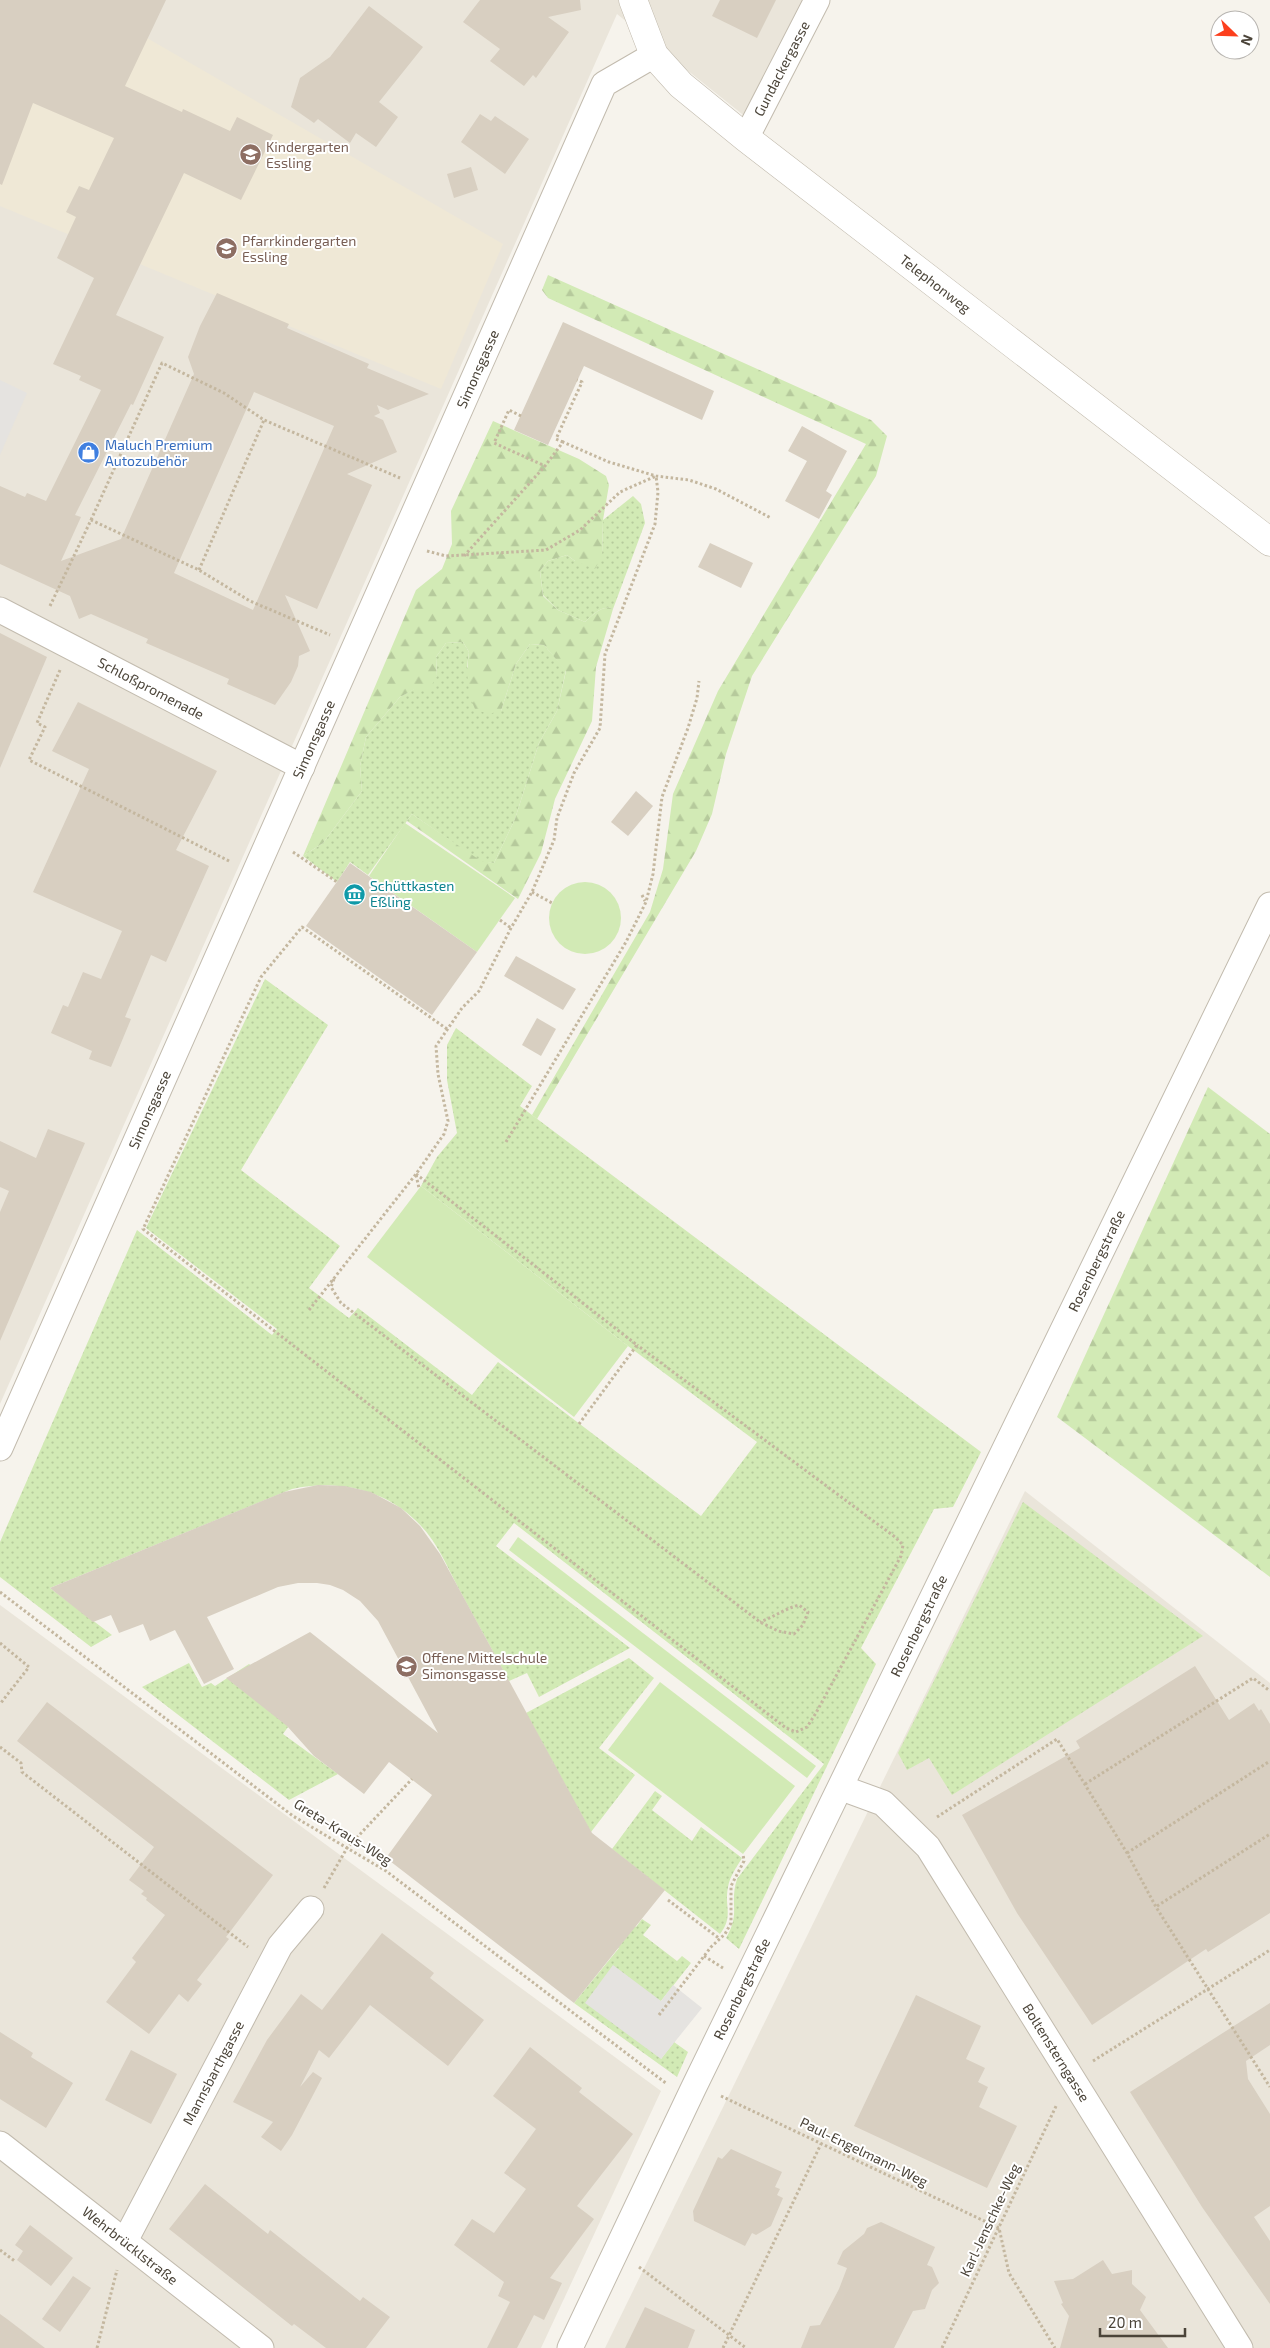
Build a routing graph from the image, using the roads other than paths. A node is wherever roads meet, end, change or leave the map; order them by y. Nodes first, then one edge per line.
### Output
1 (633, 0) edge
2 (817, 0) edge
3 (654, 56) junction
4 (746, 138) junction
5 (1270, 542) edge
6 (0, 610) edge
7 (302, 767) junction
8 (1270, 905) edge
9 (0, 1448) edge
10 (842, 1788) junction
11 (310, 1910) dead end
12 (0, 2144) edge
13 (125, 2241) junction
14 (261, 2348) edge
15 (570, 2348) edge
16 (1240, 2348) edge

1 - 3 street, Telephonweg
2 - 4 street, Gundackergasse
3 - 4 street, Telephonweg
3 - 7 street, Simonsgasse
4 - 5 street, Telephonweg
6 - 7 street, Schloßpromenade
7 - 9 street, Simonsgasse
8 - 10 street, Rosenbergstraße
10 - 15 street, Rosenbergstraße
10 - 16 street, Boltensterngasse
11 - 13 street, Mannsbarthgasse
12 - 13 street, Wehrbrücklstraße
13 - 14 street, Wehrbrücklstraße

